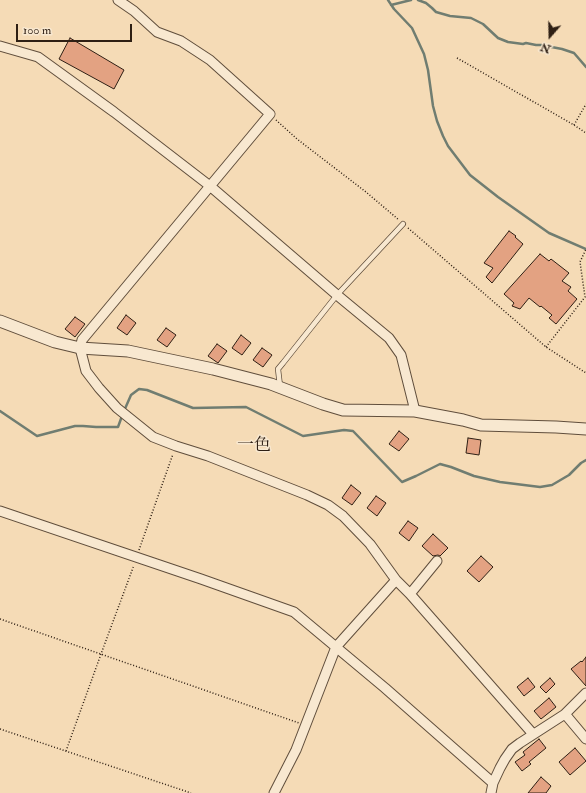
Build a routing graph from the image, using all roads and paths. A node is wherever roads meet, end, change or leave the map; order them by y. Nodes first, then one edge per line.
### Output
1 (118, 0) edge
2 (0, 46) edge
3 (457, 58) dead end
4 (586, 104) edge
5 (270, 114) junction
6 (574, 125) junction
7 (586, 132) edge
8 (210, 186) junction
9 (403, 224) junction
10 (586, 248) edge
11 (337, 295) junction
12 (0, 321) edge
13 (80, 348) junction
14 (546, 348) junction
15 (586, 372) edge
16 (280, 387) junction
17 (415, 411) junction
18 (586, 429) edge
19 (176, 446) junction
20 (0, 511) edge
21 (137, 557) junction
22 (437, 561) dead end
23 (396, 580) junction
24 (410, 594) junction
25 (0, 619) edge
26 (336, 647) junction
27 (101, 654) junction
28 (586, 693) edge
29 (565, 714) junction
30 (306, 725) junction
31 (0, 729) edge
32 (533, 734) junction
33 (586, 740) edge
34 (66, 751) junction
35 (493, 783) junction
36 (191, 793) edge
37 (274, 793) edge
38 (491, 793) edge

1 - 5 street
2 - 8 street
3 - 6 path
4 - 6 path
5 - 8 street
5 - 9 path
6 - 7 path
8 - 11 street
8 - 13 street
9 - 11 lane
9 - 14 path
10 - 14 path
11 - 16 lane
11 - 17 street
12 - 13 street
13 - 16 street
13 - 19 street
14 - 15 path
16 - 17 street
17 - 18 street
19 - 21 path
19 - 23 street
20 - 21 street
21 - 26 street
21 - 27 path
22 - 24 street
23 - 24 street
23 - 26 street
24 - 32 street
25 - 27 path
26 - 30 street
26 - 35 street
27 - 30 path
27 - 34 path
28 - 29 street
29 - 32 street
29 - 33 street
30 - 37 street
31 - 34 path
32 - 35 street
34 - 36 path
35 - 38 street

